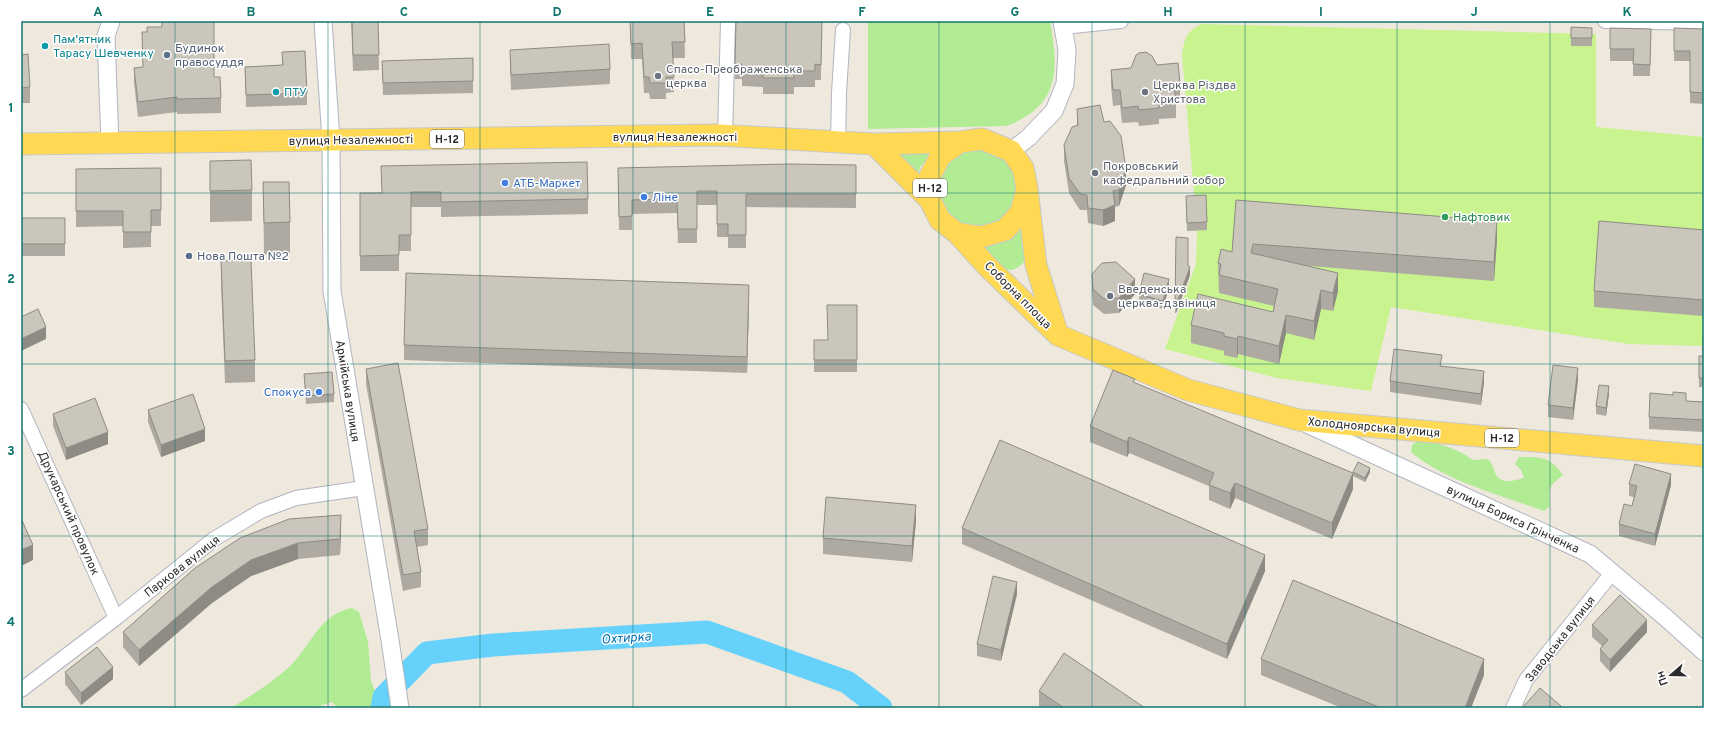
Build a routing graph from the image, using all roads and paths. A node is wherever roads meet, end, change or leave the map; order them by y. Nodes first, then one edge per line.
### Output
1 (111, 21) edge
2 (323, 21) edge
3 (728, 21) edge
4 (1121, 21) edge
5 (1605, 21) edge
6 (1704, 23) edge
7 (1062, 24) edge
8 (843, 30) dead end
9 (725, 136) junction
10 (331, 140) junction
11 (838, 142) junction
12 (960, 142) junction
13 (21, 144) edge
14 (110, 144) junction
15 (874, 144) junction
16 (1011, 151) junction
17 (1027, 188) junction
18 (930, 200) junction
19 (958, 233) junction
20 (1058, 335) junction
21 (21, 409) edge
22 (1299, 420) junction
23 (1704, 456) edge
24 (364, 488) junction
25 (1612, 573) junction
26 (116, 618) junction
27 (1704, 652) edge
28 (21, 690) edge
29 (400, 708) edge
30 (1512, 708) edge

1 - 14 street
2 - 10 street, Армійська вулиця
3 - 9 street
4 - 7 street
5 - 6 street
7 - 16 street
8 - 11 street
9 - 10 main road, вулиця Незалежності / Н-12
9 - 11 main road, вулиця Незалежності / Н-12
10 - 14 main road, вулиця Незалежності / Н-12
10 - 24 street, Армійська вулиця
11 - 15 main road, вулиця Незалежності / Н-12
12 - 15 main road, Соборна площа / Н-12
12 - 16 main road, Соборна площа / Н-12
12 - 18 main road, Соборна площа / Н-12
13 - 14 main road, вулиця Незалежності / Н-12
15 - 18 main road, Соборна площа / Н-12
16 - 17 main road, Соборна площа / Н-12
17 - 19 main road, Соборна площа / Н-12
17 - 20 main road, Соборна площа / Н-12
18 - 19 main road, Соборна площа / Н-12
19 - 20 main road, Соборна площа / Н-12
20 - 22 main road, Холодноярська вулиця / Н-12
21 - 26 street, Друкарський провулок
22 - 23 main road, Холодноярська вулиця / Н-12
22 - 25 street, вулиця Бориса Грінченка
24 - 26 street, Паркова вулиця
24 - 29 street, Армійська вулиця
25 - 27 street, вулиця Бориса Грінченка
25 - 30 street, Заводська вулиця
26 - 28 street, Паркова вулиця

